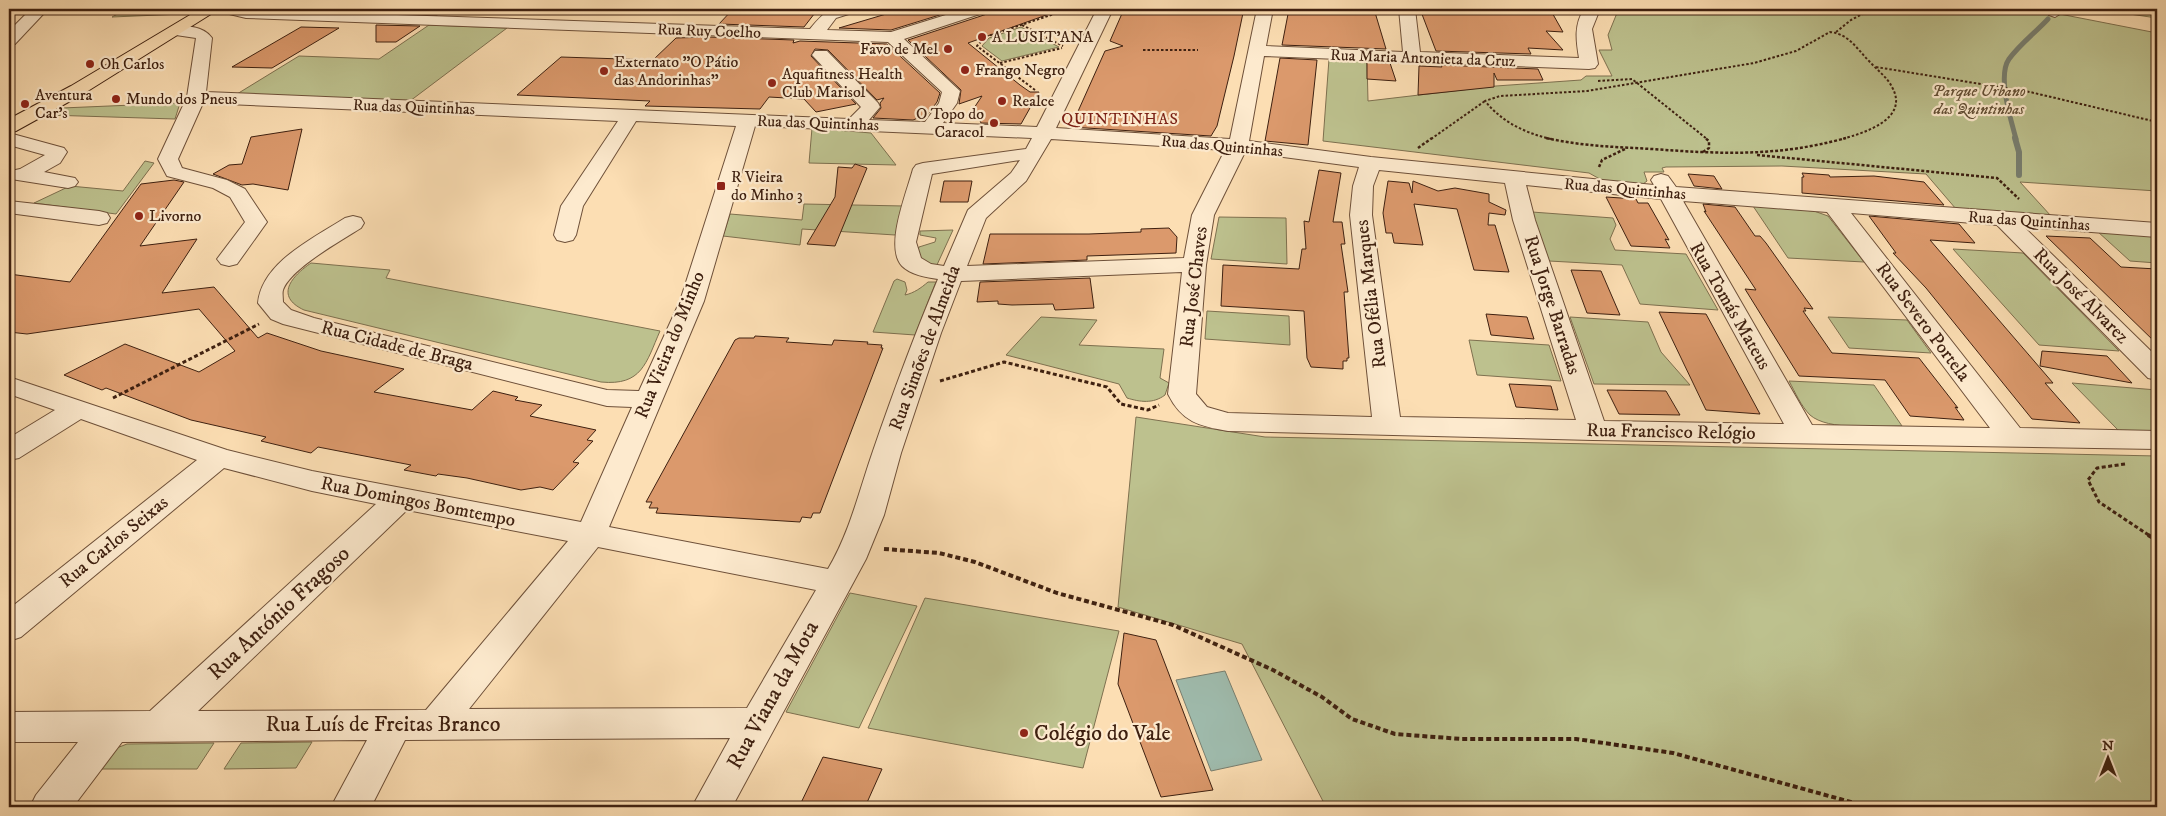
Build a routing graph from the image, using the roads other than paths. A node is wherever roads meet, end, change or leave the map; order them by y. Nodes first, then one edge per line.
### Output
1 (40, 9) edge
2 (211, 9) edge
3 (227, 9) edge
4 (844, 9) edge
5 (980, 9) edge
6 (1105, 9) edge
7 (1265, 9) edge
8 (1407, 9) edge
9 (1592, 9) edge
10 (295, 12) edge
11 (175, 31) junction
12 (814, 35) junction
13 (892, 37) junction
14 (9, 40) edge
15 (1256, 51) junction
16 (821, 55) dead end
17 (1412, 58) junction
18 (196, 97) junction
19 (632, 115) junction
20 (747, 120) junction
21 (13, 122) edge
22 (854, 125) junction
23 (1045, 133) junction
24 (9, 139) edge
25 (1238, 145) junction
26 (926, 149) junction
27 (1026, 155) junction
28 (1372, 163) junction
29 (16, 175) edge
30 (1514, 178) junction
31 (68, 182) dead end
32 (1663, 185) junction
33 (1834, 206) junction
34 (9, 207) edge
35 (99, 218) dead end
36 (2004, 219) junction
37 (353, 223) dead end
38 (2157, 230) edge
39 (565, 235) dead end
40 (229, 259) dead end
41 (1194, 265) junction
42 (950, 274) junction
43 (2157, 372) edge
44 (9, 385) edge
45 (649, 400) junction
46 (1185, 400) joint
47 (82, 410) junction
48 (1387, 426) junction
49 (1593, 431) junction
50 (1803, 434) junction
51 (2012, 438) junction
52 (2157, 440) edge
53 (9, 451) edge
54 (219, 457) junction
55 (400, 499) junction
56 (590, 536) junction
57 (843, 570) junction
58 (9, 628) edge
59 (757, 723) junction
60 (395, 724) junction
61 (436, 724) junction
62 (158, 726) junction
63 (9, 727) edge
64 (112, 727) junction
65 (50, 807) edge
66 (351, 807) edge
67 (712, 807) edge

1 - 14 street
2 - 11 main road
3 - 10 street, Rua Ruy Coelho
4 - 12 street
5 - 13 street, Rua Ruy Coelho
6 - 23 street, Rua Simões de Almeida
7 - 15 street, Rua José Chaves
8 - 17 street
9 - 17 street, Rua Maria Antonieta da Cruz
10 - 12 street, Rua Ruy Coelho
11 - 18 street
11 - 21 main road
12 - 13 street, Rua Ruy Coelho
13 - 26 street
15 - 17 street, Rua Maria Antonieta da Cruz
15 - 25 street, Rua José Chaves
16 - 22 street
18 - 19 street, Rua das Quintinhas
18 - 40 street
19 - 20 street, Rua das Quintinhas
19 - 39 street
20 - 22 street, Rua das Quintinhas
20 - 45 street, Rua Vieira do Minho
22 - 26 street, Rua das Quintinhas
23 - 25 street, Rua das Quintinhas
23 - 26 street, Rua das Quintinhas
23 - 27 street, Rua Simões de Almeida
24 - 29 street
25 - 28 street, Rua das Quintinhas
25 - 41 street, Rua José Chaves
26 - 27 street
26 - 42 street
27 - 42 street, Rua Simões de Almeida
28 - 30 street, Rua das Quintinhas
28 - 48 street, Rua Ofélia Marques
29 - 31 street
30 - 32 street, Rua das Quintinhas
30 - 49 street, Rua Jorge Barradas
32 - 33 street, Rua das Quintinhas
32 - 50 street, Rua Tomás Mateus
33 - 36 street, Rua das Quintinhas
33 - 51 street, Rua Severo Portela
34 - 35 street
36 - 38 street, Rua das Quintinhas
36 - 43 street, Rua José Alvarez
37 - 45 street, Rua Cidade de Braga
41 - 42 street
41 - 46 street, Rua José Chaves
42 - 57 street, Rua Simões de Almeida
44 - 47 street, Rua Domingos Bomtempo
45 - 56 street, Rua Vieira do Minho
46 - 48 street, Rua Francisco Relógio
47 - 53 street
47 - 54 street, Rua Domingos Bomtempo
48 - 49 street, Rua Francisco Relógio
49 - 50 street, Rua Francisco Relógio
50 - 51 street, Rua Francisco Relógio
51 - 52 street, Rua Francisco Relógio
54 - 55 street, Rua Domingos Bomtempo
54 - 58 street, Rua Carlos Seixas
55 - 56 street, Rua Domingos Bomtempo
55 - 62 street, Rua António Fragoso
56 - 57 street, Rua Domingos Bomtempo
56 - 61 street, Rua Vieira do Minho
57 - 59 street, Rua Viana da Mota
59 - 61 street, Rua Luís de Freitas Branco
59 - 67 street, Rua Viana da Mota
60 - 61 street, Rua Luís de Freitas Branco
60 - 62 street, Rua Luís de Freitas Branco
60 - 66 street
62 - 64 street, Rua Luís de Freitas Branco
63 - 64 street, Rua Luís de Freitas Branco
64 - 65 street

